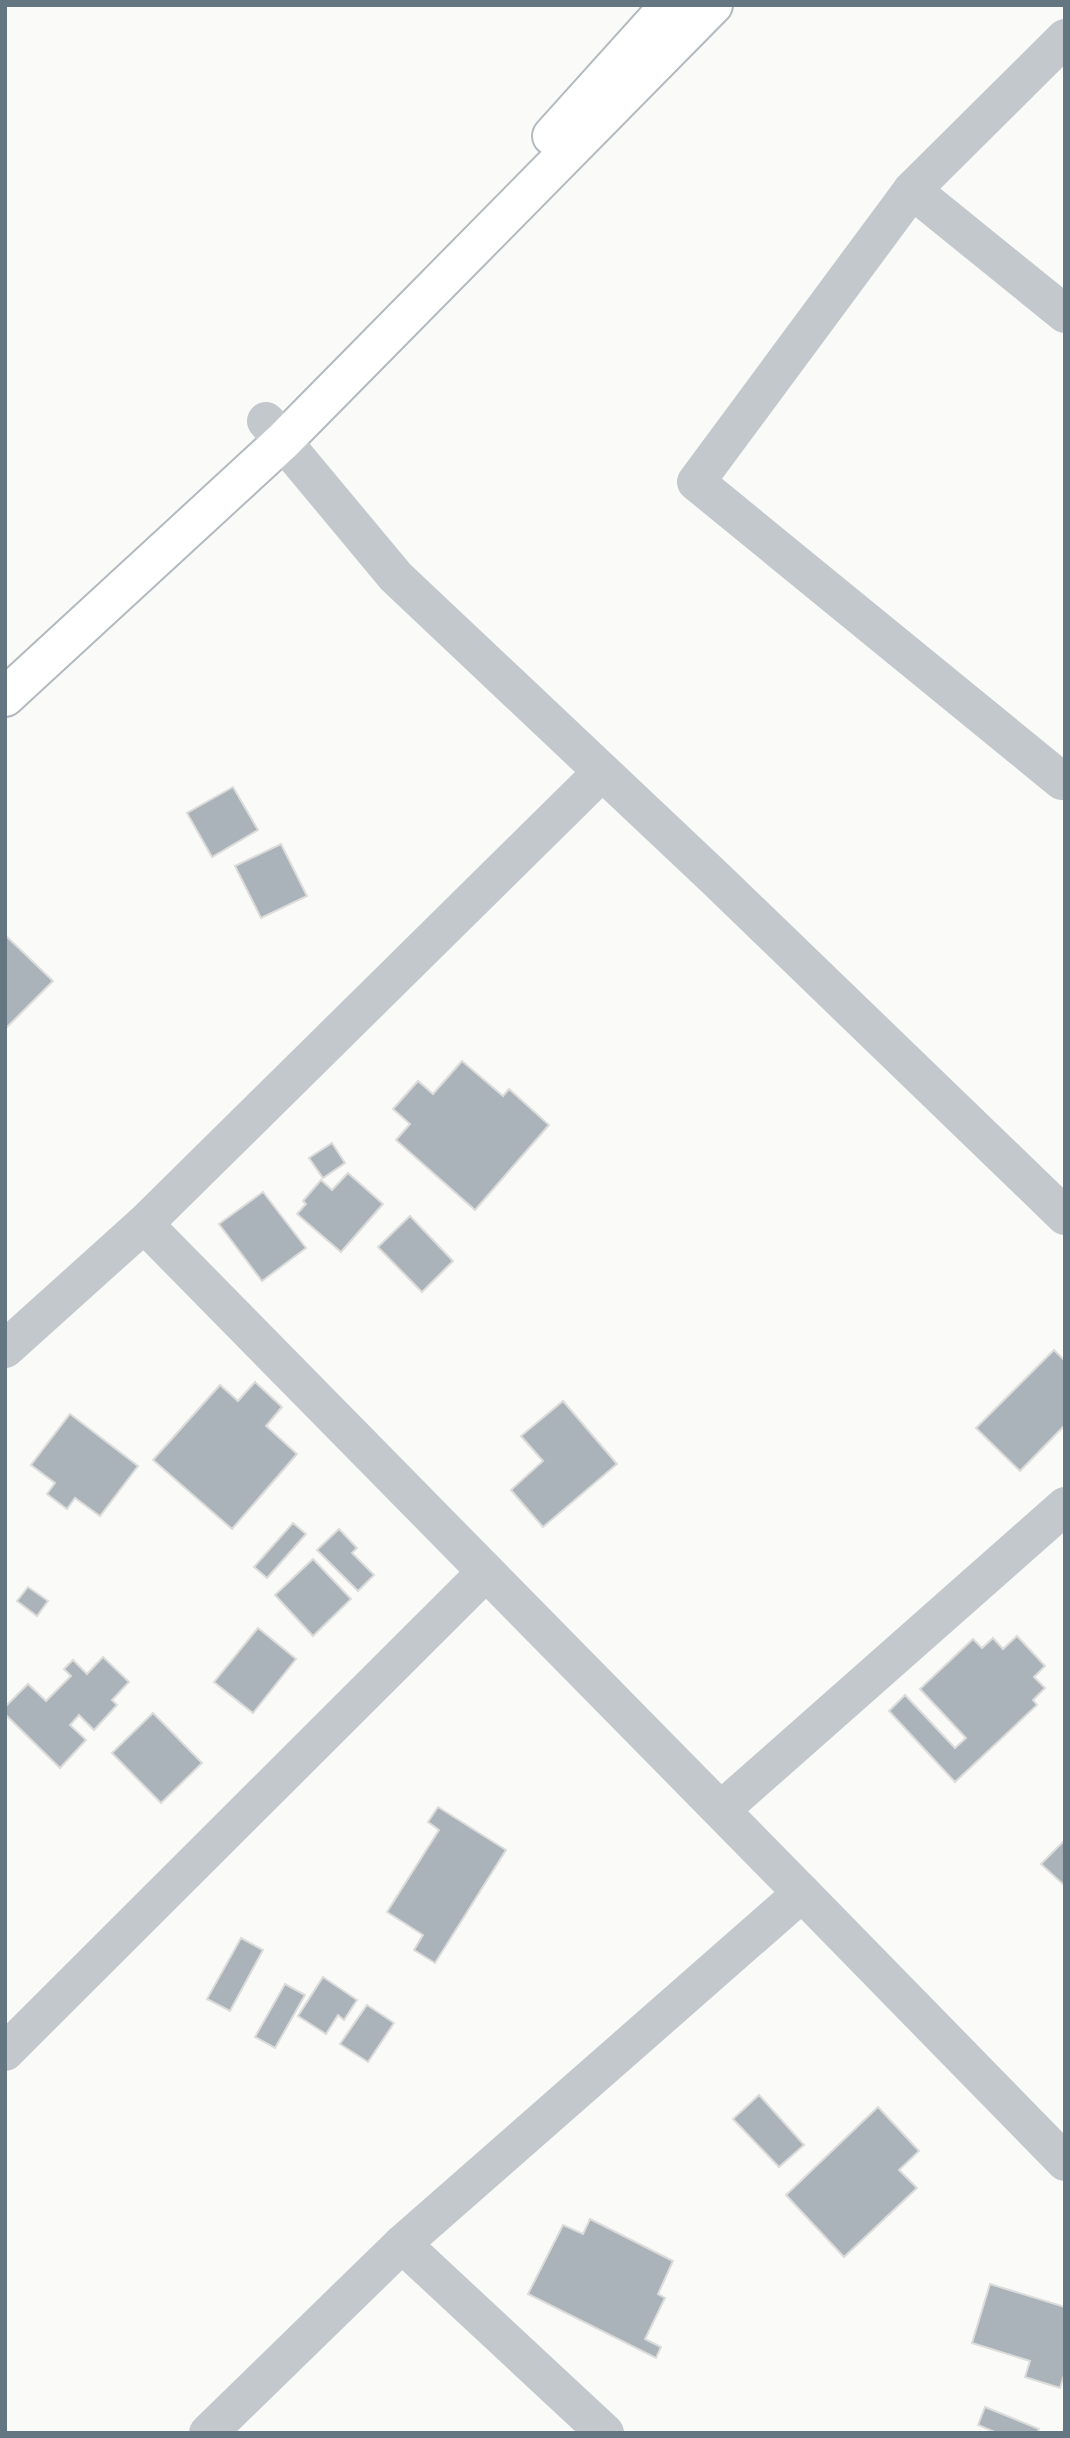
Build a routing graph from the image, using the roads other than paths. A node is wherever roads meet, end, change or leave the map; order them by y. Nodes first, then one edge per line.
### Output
1 (670, 5) edge
2 (713, 5) edge
3 (1065, 37) edge
4 (912, 190) junction
5 (1065, 314) edge
6 (275, 431) junction
7 (5, 662) edge
8 (5, 697) edge
9 (602, 772) junction
10 (1064, 781) edge
11 (1065, 1216) edge
12 (145, 1224) junction
13 (5, 1349) edge
14 (1065, 1506) edge
15 (486, 1572) junction
16 (720, 1810) junction
17 (802, 1893) junction
18 (5, 2052) edge
19 (1065, 2162) edge
20 (402, 2245) junction
21 (208, 2433) edge
22 (606, 2433) edge

1 - 6 main road
2 - 6 main road
3 - 4 street
4 - 5 street
4 - 10 street
6 - 7 main road
6 - 8 main road
6 - 9 street
9 - 11 street
9 - 12 street
12 - 13 street
12 - 15 street
14 - 16 street
15 - 16 street
15 - 18 street
16 - 17 street
17 - 19 street
17 - 20 street
20 - 21 street
20 - 22 street

